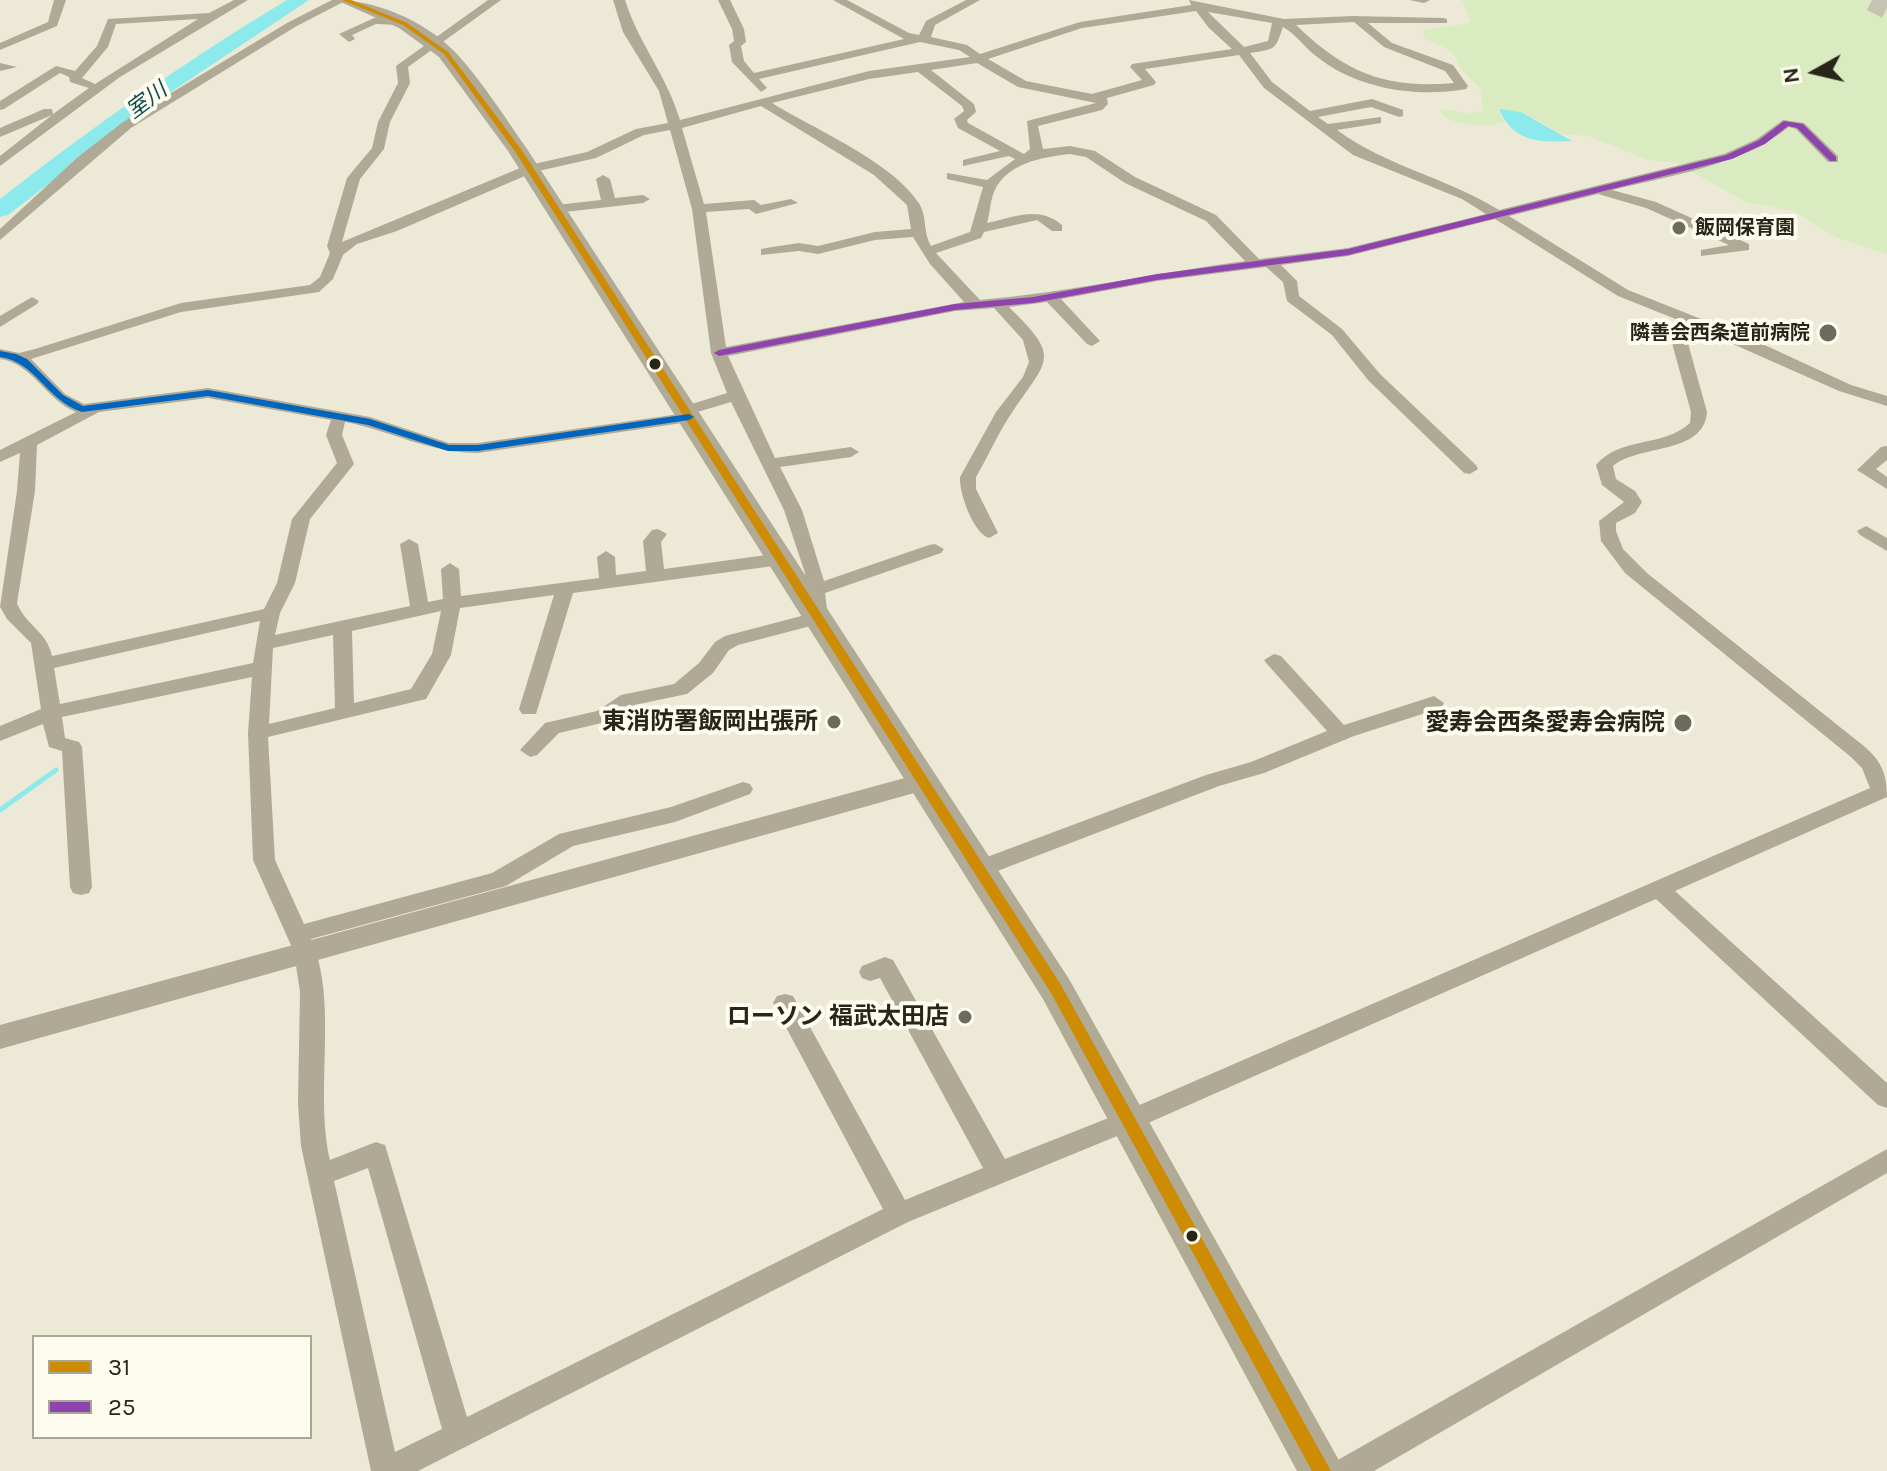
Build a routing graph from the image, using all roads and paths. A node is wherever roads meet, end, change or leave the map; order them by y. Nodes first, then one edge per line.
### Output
1 (60, 0) edge
2 (208, 0) edge
3 (343, 0) edge
4 (495, 0) edge
5 (619, 0) edge
6 (724, 0) edge
7 (839, 0) edge
8 (974, 0) edge
9 (1415, 0) edge
10 (1424, 0) edge
11 (240, 1) edge
12 (1196, 4) edge
13 (209, 15) junction
14 (1357, 19) junction
15 (1443, 21) dead end
16 (401, 22) junction
17 (1284, 23) junction
18 (42, 31) junction
19 (56, 33) dead end
20 (349, 39) dead end
21 (919, 39) junction
22 (435, 43) junction
23 (0, 47) edge
24 (1243, 51) junction
25 (979, 58) junction
26 (921, 68) junction
27 (76, 76) junction
28 (752, 77) junction
29 (89, 84) junction
30 (1096, 97) junction
31 (767, 102) junction
32 (0, 106) edge
33 (1399, 113) dead end
34 (1307, 115) junction
35 (1377, 120) dead end
36 (676, 125) junction
37 (1326, 128) junction
38 (0, 133) edge
39 (17, 148) junction
40 (0, 151) edge
41 (1010, 152) junction
42 (1029, 156) junction
43 (1833, 159) dead end
44 (0, 162) edge
45 (968, 163) dead end
46 (530, 169) junction
47 (952, 176) dead end
48 (603, 179) dead end
49 (991, 185) junction
50 (1600, 191) junction
51 (643, 199) dead end
52 (609, 203) junction
53 (791, 203) dead end
54 (556, 209) junction
55 (699, 209) junction
56 (1498, 215) junction
57 (1057, 228) dead end
58 (980, 229) junction
59 (919, 232) junction
60 (0, 236) edge
61 (930, 251) junction
62 (766, 252) dead end
63 (337, 253) junction
64 (1706, 253) dead end
65 (1261, 262) junction
66 (1051, 297) junction
67 (32, 301) dead end
68 (998, 304) junction
69 (976, 305) junction
70 (1687, 319) junction
71 (0, 323) edge
72 (0, 333) edge
73 (1092, 341) dead end
74 (719, 353) junction
75 (13, 355) edge
76 (736, 395) junction
77 (1887, 401) edge
78 (92, 410) junction
79 (687, 414) junction
80 (341, 417) junction
81 (29, 440) junction
82 (1887, 451) edge
83 (851, 452) dead end
84 (0, 457) edge
85 (768, 464) junction
86 (1470, 469) dead end
87 (1887, 484) edge
88 (1887, 529) edge
89 (989, 533) dead end
90 (658, 534) dead end
91 (409, 544) dead end
92 (1887, 546) edge
93 (935, 549) dead end
94 (606, 557) dead end
95 (781, 559) junction
96 (450, 569) dead end
97 (656, 576) junction
98 (608, 582) junction
99 (565, 588) junction
100 (452, 603) junction
101 (818, 604) junction
102 (420, 610) junction
103 (271, 613) junction
104 (342, 627) junction
105 (264, 644) junction
106 (1274, 660) dead end
107 (43, 664) junction
108 (262, 668) junction
109 (1434, 703) dead end
110 (529, 709) dead end
111 (51, 713) junction
112 (345, 713) junction
113 (258, 733) junction
114 (0, 734) edge
115 (1341, 734) junction
116 (530, 750) dead end
117 (923, 782) junction
118 (743, 789) dead end
119 (1885, 790) edge
120 (979, 869) junction
121 (81, 887) dead end
122 (1659, 889) junction
123 (302, 943) junction
124 (870, 972) dead end
125 (785, 1003) dead end
126 (0, 1037) edge
127 (1887, 1098) edge
128 (1130, 1120) junction
129 (1887, 1160) edge
130 (999, 1173) junction
131 (320, 1175) junction
132 (899, 1214) junction
133 (458, 1436) junction
134 (386, 1471) edge
135 (1322, 1471) edge
136 (1346, 1471) edge

1 - 18 street
2 - 11 street
3 - 16 highway
3 - 60 street
4 - 22 street
5 - 36 street
6 - 28 street
7 - 21 street
8 - 21 street
9 - 10 street
11 - 13 street
12 - 17 street
12 - 24 street
12 - 25 street
13 - 27 street
13 - 29 street
13 - 39 street
14 - 15 street
14 - 17 street
14 - 17 street
16 - 20 street
16 - 22 highway
17 - 24 street
18 - 19 street
18 - 23 street
21 - 25 street
21 - 28 street
22 - 46 highway
22 - 63 street
24 - 30 street
24 - 34 street
25 - 26 street
25 - 30 street
26 - 31 street
26 - 41 street
27 - 29 street
27 - 32 street
28 - 31 street
29 - 38 street
30 - 42 street
31 - 36 street
31 - 59 street
33 - 34 street
34 - 37 street
35 - 37 street
36 - 46 street
36 - 55 street
37 - 56 street
39 - 40 street
39 - 44 street
41 - 42 street
41 - 45 street
42 - 49 street
42 - 65 street
43 - 50 street
46 - 54 highway
46 - 63 street
47 - 49 street
48 - 52 street
49 - 58 street
50 - 56 street
50 - 64 street
51 - 52 street
52 - 54 street
53 - 55 street
54 - 79 highway
55 - 74 street
56 - 65 street
56 - 70 street
57 - 58 street
58 - 61 street
59 - 61 street
59 - 62 street
61 - 69 street
63 - 75 street
65 - 66 street
65 - 86 street
66 - 68 street
66 - 73 street
67 - 71 street
68 - 69 street
68 - 89 street
69 - 74 street
70 - 77 street
70 - 119 street
72 - 75 street
74 - 76 street
75 - 78 street
76 - 79 street
76 - 85 street
78 - 80 street
78 - 81 street
79 - 80 street
79 - 95 highway
80 - 103 street
81 - 84 street
81 - 107 street
82 - 87 street
83 - 85 street
85 - 101 street
88 - 92 street
90 - 97 street
91 - 102 street
93 - 101 street
94 - 98 street
95 - 97 street
95 - 101 highway
96 - 100 street
97 - 98 street
98 - 99 street
99 - 100 street
99 - 110 street
100 - 102 street
100 - 112 street
101 - 116 street
101 - 117 highway
102 - 104 street
103 - 105 street
103 - 107 street
104 - 105 street
104 - 112 street
105 - 108 street
106 - 115 street
107 - 111 street
108 - 111 street
108 - 113 street
109 - 115 street
111 - 114 street
111 - 121 street
112 - 113 street
113 - 123 street
115 - 120 street
117 - 120 highway
117 - 123 street
118 - 123 street
119 - 122 street
120 - 128 highway
122 - 127 street
122 - 128 street
123 - 126 street
123 - 131 street
124 - 130 street
125 - 132 street
128 - 130 street
128 - 135 highway
129 - 136 street
130 - 132 street
131 - 133 street
131 - 134 street
132 - 133 street
133 - 134 street

